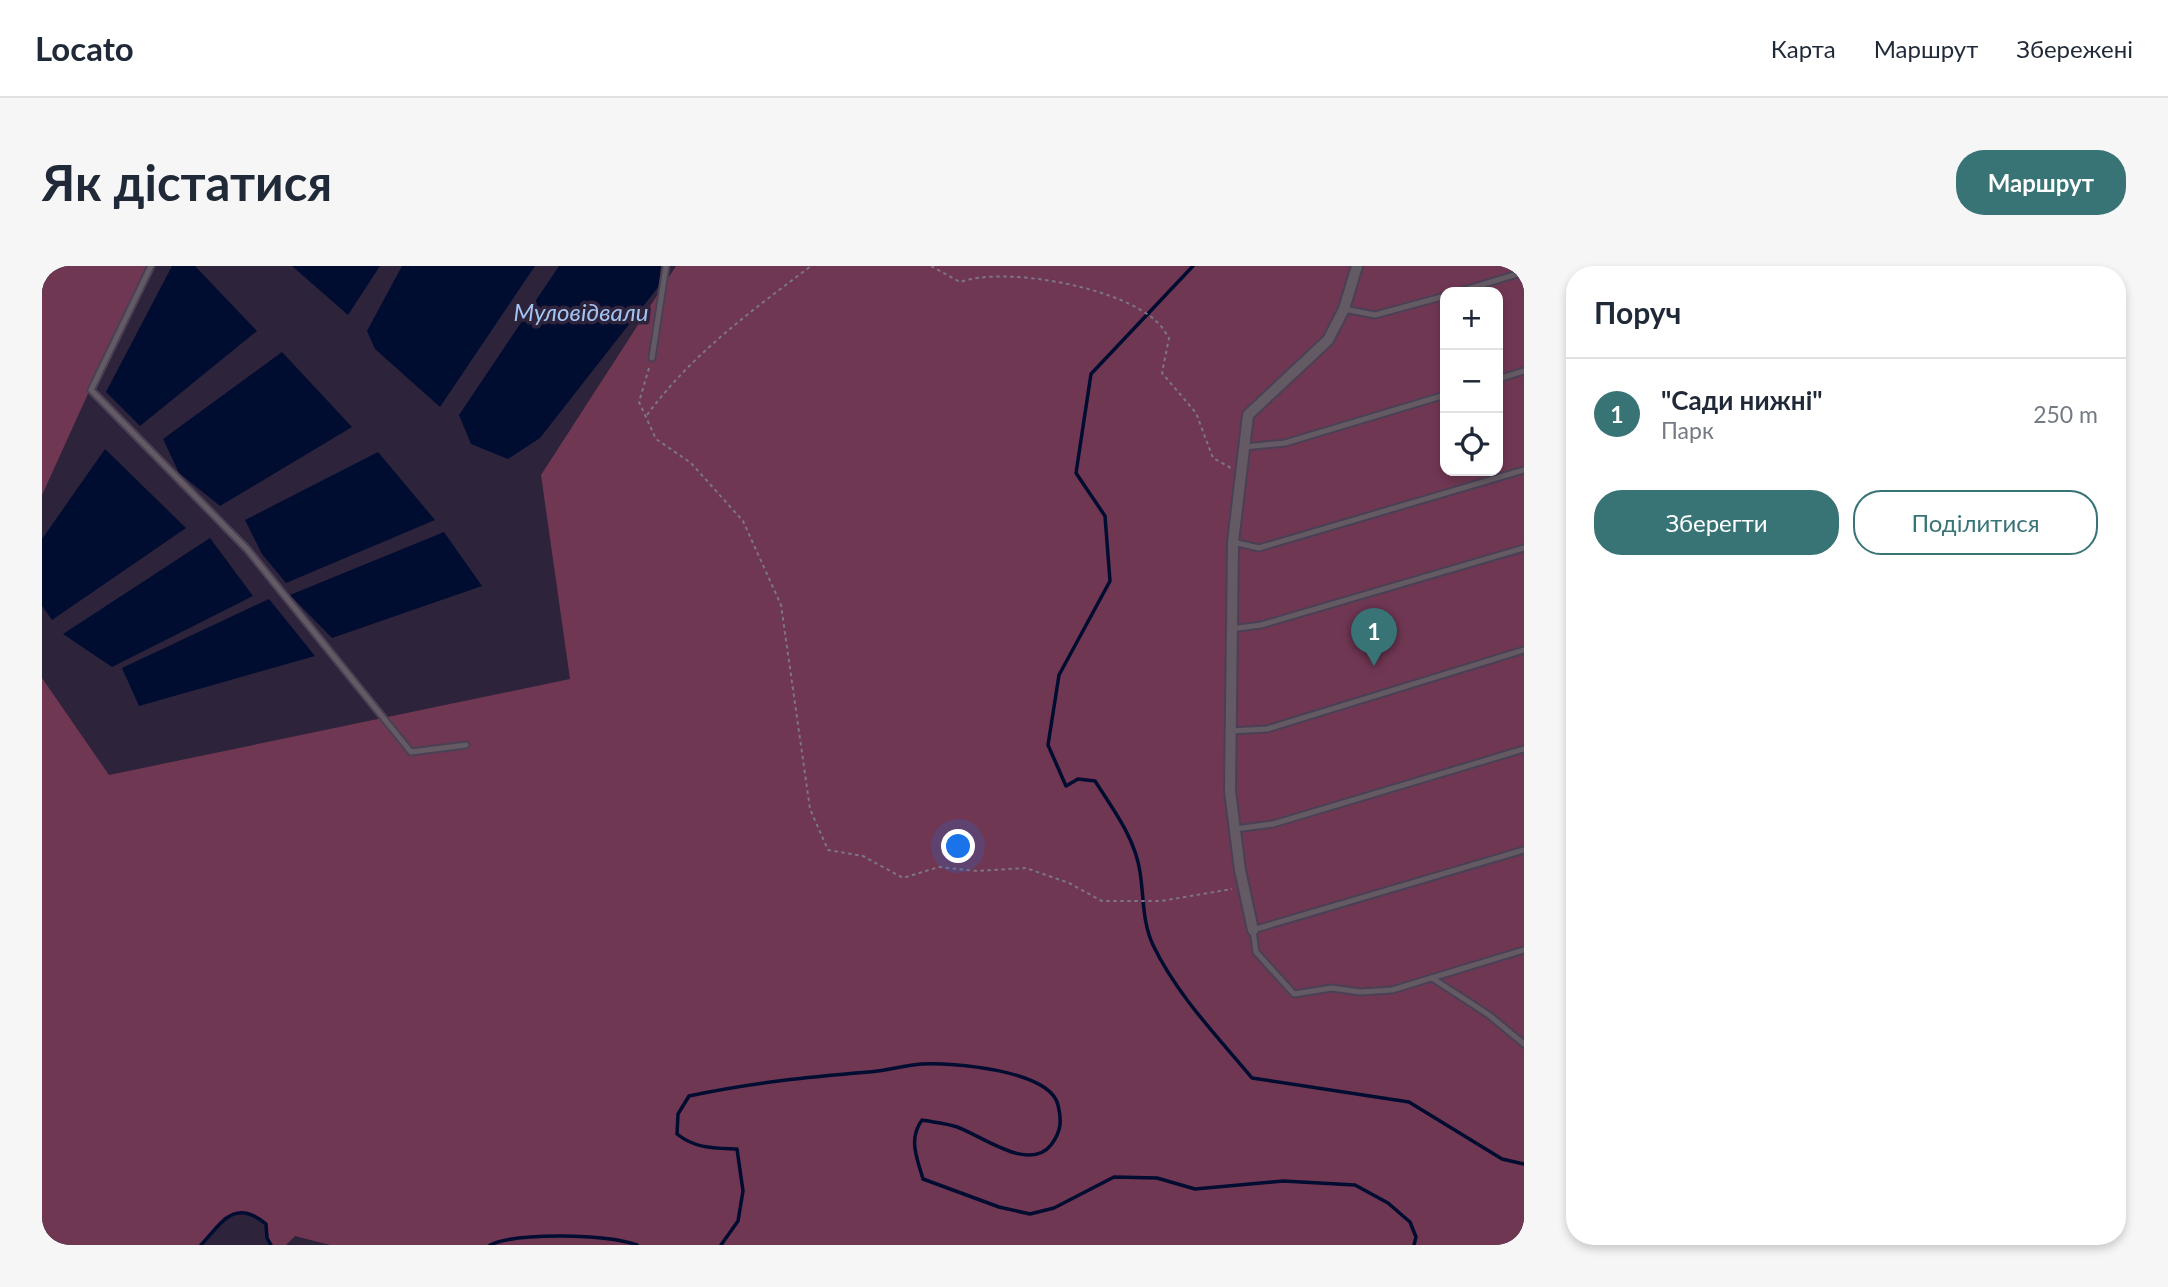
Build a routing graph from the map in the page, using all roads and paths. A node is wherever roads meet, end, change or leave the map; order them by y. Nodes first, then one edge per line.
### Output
1 (151, 266) edge
2 (666, 266) edge
3 (811, 266) edge
4 (931, 266) edge
5 (1357, 266) edge
6 (1524, 272) edge
7 (1474, 287) edge
8 (1440, 297) edge
9 (1344, 309) junction
10 (652, 358) joint
11 (1524, 371) edge
12 (1503, 377) edge
13 (1440, 396) edge
14 (646, 417) junction
15 (1244, 447) junction
16 (1524, 470) edge
17 (1241, 474) junction
18 (1233, 542) junction
19 (1524, 548) edge
20 (1230, 629) junction
21 (1524, 650) edge
22 (1230, 731) junction
23 (466, 744) dead end
24 (1524, 749) edge
25 (1235, 829) junction
26 (1524, 850) edge
27 (1244, 887) junction
28 (1253, 930) junction
29 (1524, 950) edge
30 (1432, 978) junction
31 (1524, 1044) edge

1 - 23 lane
2 - 10 lane
3 - 14 path
4 - 17 path
5 - 9 street
6 - 7 lane
8 - 9 lane
9 - 15 street
10 - 14 path
11 - 12 lane
13 - 15 lane
14 - 27 path
15 - 17 street
16 - 18 lane
17 - 18 street
18 - 20 street
19 - 20 lane
20 - 22 street
21 - 22 lane
22 - 25 street
24 - 25 lane
25 - 27 street
26 - 28 lane
27 - 28 street
28 - 30 lane
29 - 30 lane
30 - 31 lane

